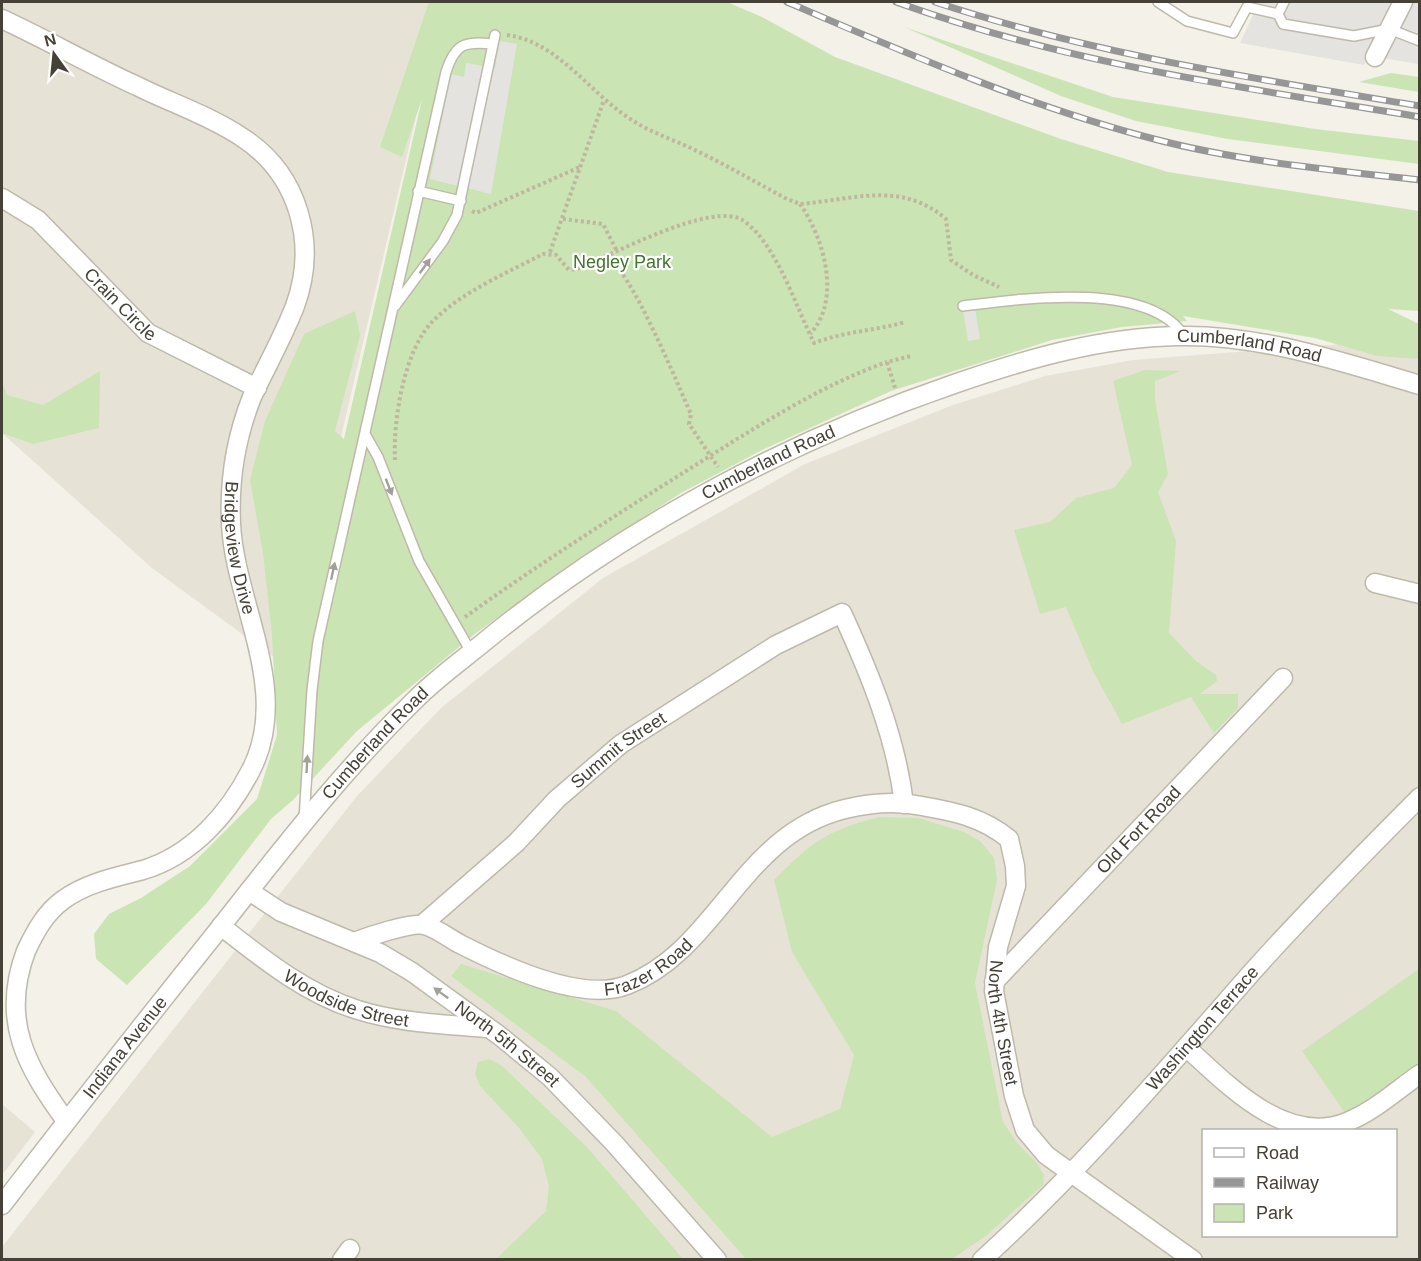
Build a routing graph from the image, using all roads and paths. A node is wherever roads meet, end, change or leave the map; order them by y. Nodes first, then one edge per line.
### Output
1 (1158, 2) edge
2 (1284, 2) edge
3 (1403, 2) edge
4 (1278, 14) junction
5 (2, 20) edge
6 (1389, 29) junction
7 (494, 40) junction
8 (1419, 41) edge
9 (1375, 57) dead end
10 (604, 100) junction
11 (581, 167) junction
12 (418, 191) junction
13 (2, 198) edge
14 (461, 203) junction
15 (800, 204) junction
16 (563, 219) junction
17 (617, 251) junction
18 (550, 252) junction
19 (602, 259) junction
20 (1006, 301) junction
21 (963, 306) dead end
22 (390, 313) junction
23 (905, 322) dead end
24 (810, 334) junction
25 (1184, 336) junction
26 (911, 356) dead end
27 (886, 362) junction
28 (1419, 385) edge
29 (257, 387) junction
30 (896, 391) dead end
31 (365, 434) junction
32 (711, 456) junction
33 (715, 462) dead end
34 (395, 468) dead end
35 (1375, 583) dead end
36 (1419, 594) edge
37 (454, 625) junction
38 (471, 652) junction
39 (1283, 678) dead end
40 (1419, 797) edge
41 (904, 804) junction
42 (304, 822) junction
43 (249, 891) junction
44 (423, 924) junction
45 (221, 926) junction
46 (354, 942) junction
47 (994, 982) junction
48 (488, 1028) junction
49 (1186, 1047) junction
50 (1419, 1074) edge
51 (66, 1121) junction
52 (1070, 1173) junction
53 (2, 1204) edge
54 (717, 1260) edge
55 (982, 1260) edge
56 (1193, 1260) edge

1 - 4 lane
2 - 4 lane
3 - 6 street
4 - 6 lane
5 - 29 street, Bridgeview Drive
6 - 8 lane
6 - 9 street
7 - 10 path
7 - 12 lane
7 - 14 lane
10 - 11 path
10 - 15 path
11 - 14 path
11 - 16 path
12 - 14 lane
12 - 22 lane
13 - 29 street, Crain Circle
22 -> 14 lane
15 - 20 path
15 - 24 path
16 - 17 path
16 - 18 path
17 - 19 path
17 - 24 path
18 - 19 path
18 - 34 path
19 - 32 path
20 - 21 lane
20 - 25 lane
22 - 31 lane
23 - 24 path
25 - 28 street, Cumberland Road
25 - 38 street, Cumberland Road
26 - 27 path
27 - 30 path
27 - 32 path
29 - 51 street, Bridgeview Drive
31 -> 37 lane
42 -> 31 lane
32 - 33 path
32 - 37 path
35 - 36 street
37 - 38 lane
38 - 42 street, Cumberland Road
39 - 47 street, Old Fort Road
40 - 49 street, Washington Terrace
41 - 44 street, Frazer Road
41 - 44 street, Summit Street
41 - 47 street, North 4th Street
42 - 43 street, Cumberland Road
43 - 45 street, Indiana Avenue
43 - 46 street, North 5th Street
44 - 46 street
45 - 48 street, Woodside Street
45 - 51 street, Indiana Avenue
48 -> 46 street, North 5th Street
47 - 52 street, North 4th Street
48 - 54 street, North 5th Street
49 - 50 street
49 - 52 street, Washington Terrace
51 - 53 street, Indiana Avenue
52 - 55 street, Washington Terrace
52 - 56 street, North 4th Street

